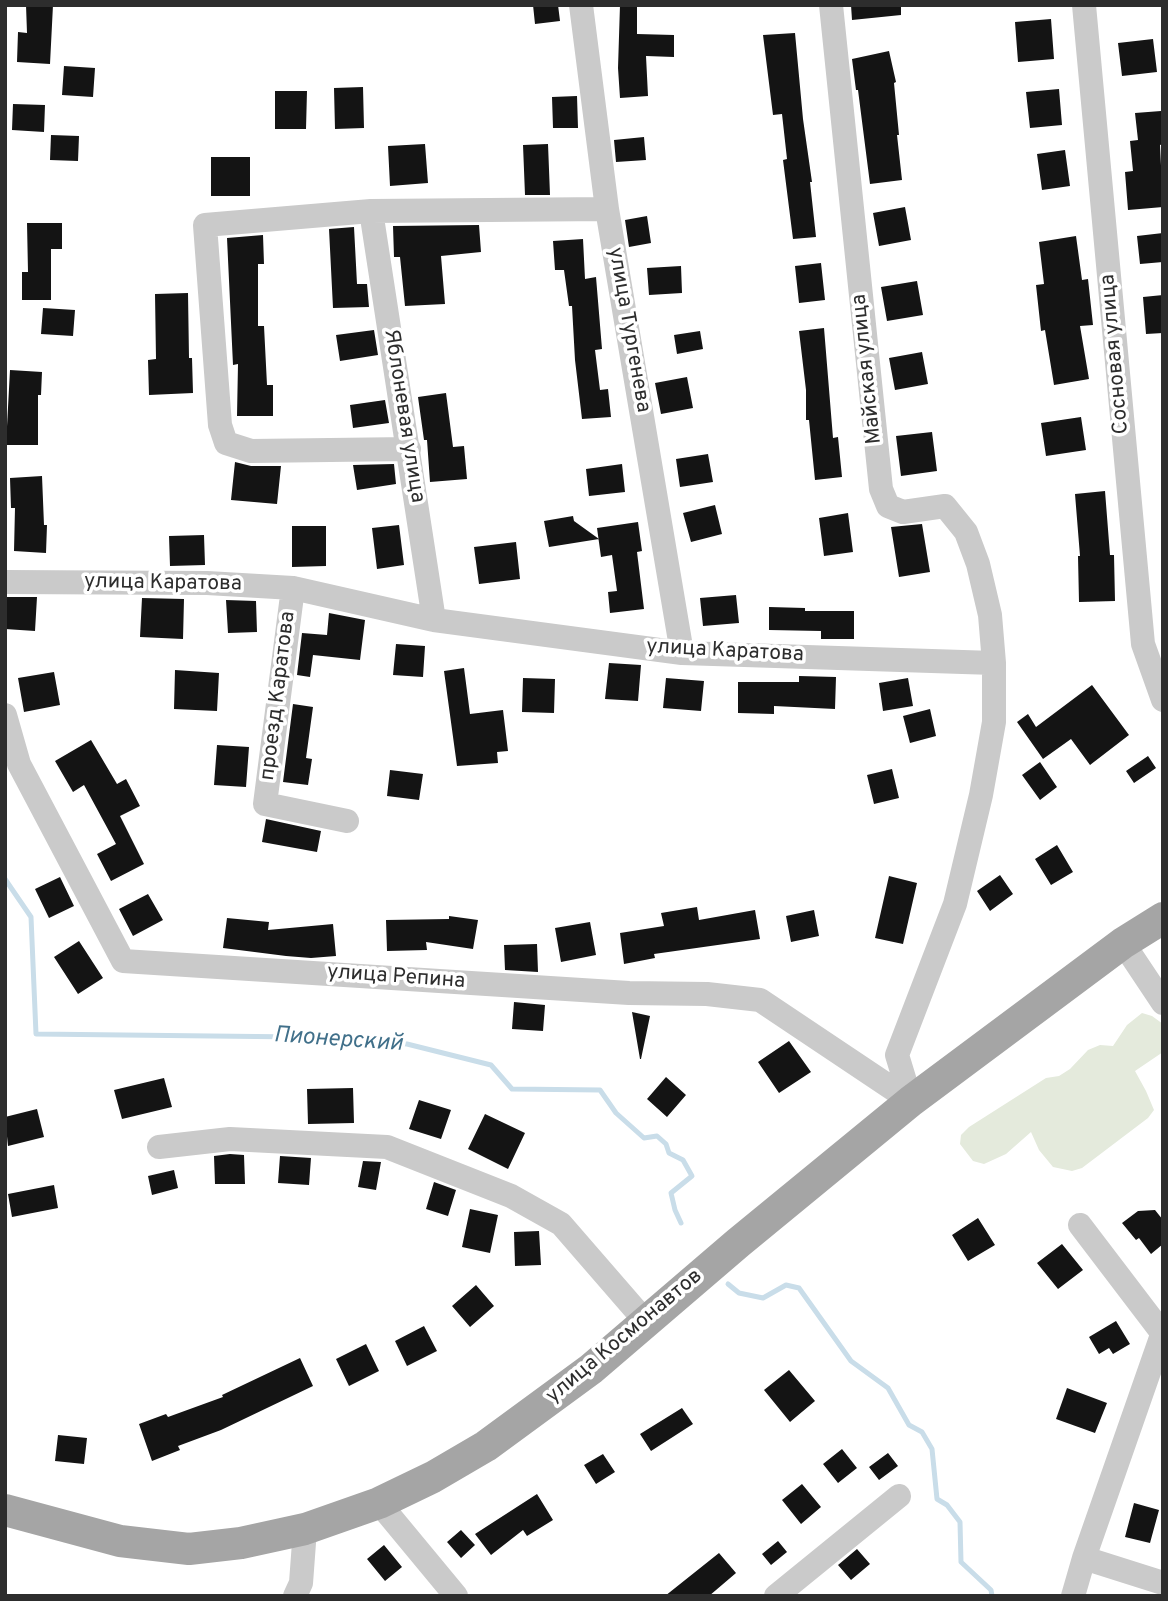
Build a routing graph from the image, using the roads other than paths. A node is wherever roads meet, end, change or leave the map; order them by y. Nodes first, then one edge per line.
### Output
1 (580, 5) edge
2 (831, 5) edge
3 (1084, 5) edge
4 (607, 209) junction
5 (371, 212) junction
6 (409, 449) junction
7 (5, 582) edge
8 (293, 588) junction
9 (434, 620) junction
10 (682, 653) junction
11 (995, 663) junction
12 (1163, 700) edge
13 (5, 715) edge
14 (347, 821) dead end
15 (1163, 918) edge
16 (1123, 943) junction
17 (1163, 1003) edge
18 (911, 1101) junction
19 (159, 1147) dead end
20 (1080, 1226) dead end
21 (646, 1322) junction
22 (1163, 1333) edge
23 (899, 1496) dead end
24 (379, 1503) junction
25 (5, 1510) edge
26 (305, 1529) junction
27 (1084, 1558) junction
28 (1163, 1583) edge
29 (295, 1596) edge
30 (456, 1596) edge
31 (776, 1596) edge
32 (1073, 1596) edge

1 - 4 street, улица Тургенева
2 - 11 street, Майская улица
3 - 12 street, Сосновая улица
4 - 5 street
4 - 10 street, улица Тургенева
5 - 6 street, Яблоневая улица
5 - 6 street
6 - 9 street, Яблоневая улица
7 - 8 street, улица Каратова
8 - 9 street, улица Каратова
8 - 14 street, проезд Каратова
9 - 10 street, улица Каратова
10 - 11 street, улица Каратова
11 - 18 street
13 - 18 street, улица Репина
15 - 16 main road, улица Космонавтов
16 - 17 street
16 - 18 main road, улица Космонавтов
18 - 21 main road, улица Космонавтов
19 - 21 street
20 - 22 street
21 - 24 main road, улица Космонавтов
22 - 27 street
23 - 31 street
24 - 26 main road, улица Космонавтов
24 - 30 street
25 - 26 main road, улица Космонавтов
26 - 29 street
27 - 28 street
27 - 32 street

